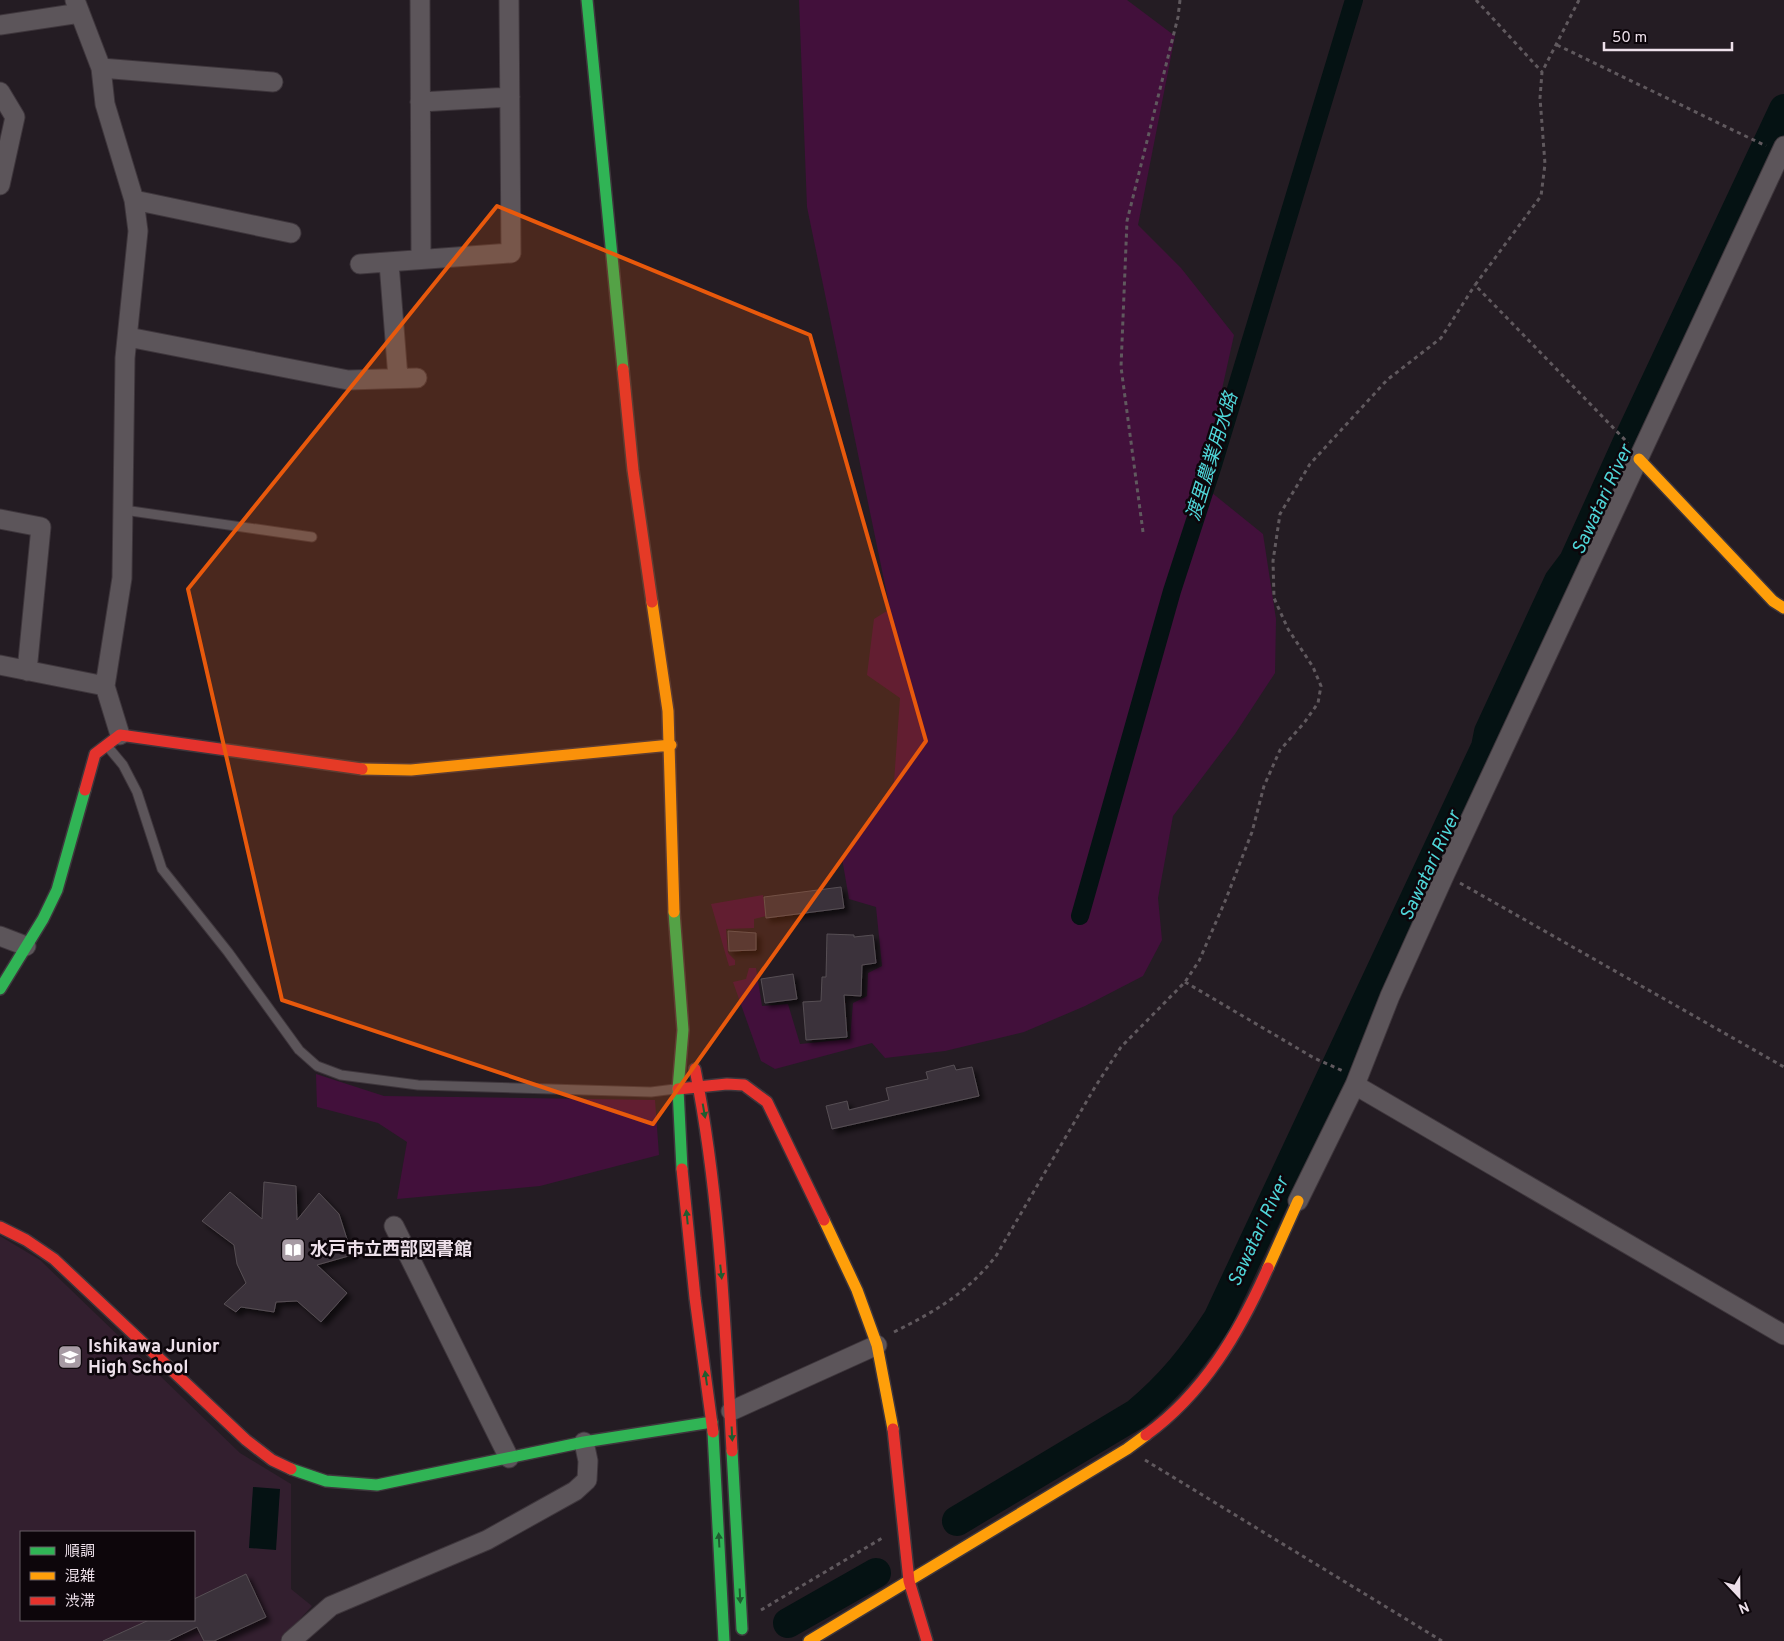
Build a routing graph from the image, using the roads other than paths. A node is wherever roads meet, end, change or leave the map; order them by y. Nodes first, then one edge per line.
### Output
1 (420, 0) edge
2 (509, 0) edge
3 (587, 0) edge
4 (77, 7) edge
5 (0, 26) edge
6 (101, 68) junction
7 (273, 82) dead end
8 (0, 92) edge
9 (510, 97) junction
10 (420, 102) junction
11 (1784, 146) edge
12 (0, 185) edge
13 (134, 200) junction
14 (291, 233) dead end
15 (421, 260) junction
16 (389, 263) junction
17 (360, 264) dead end
18 (128, 337) junction
19 (398, 378) junction
20 (417, 378) dead end
21 (1639, 459) junction
22 (124, 510) junction
23 (0, 519) edge
24 (312, 537) dead end
25 (1784, 608) edge
26 (0, 665) edge
27 (27, 671) junction
28 (105, 686) junction
29 (113, 740) junction
30 (671, 745) junction
31 (0, 936) edge
32 (26, 946) junction
33 (0, 989) edge
34 (683, 1030) junction
35 (1355, 1085) junction
36 (700, 1086) junction
37 (678, 1088) junction
38 (1298, 1200) joint
39 (394, 1226) dead end
40 (0, 1227) edge
41 (1784, 1335) edge
42 (876, 1342) junction
43 (731, 1411) junction
44 (712, 1422) junction
45 (584, 1442) junction
46 (509, 1458) junction
47 (909, 1581) junction
48 (291, 1641) edge
49 (724, 1641) edge
50 (742, 1641) edge
51 (809, 1641) edge
52 (927, 1641) edge

1 - 10 street
2 - 9 street
3 - 30 street
4 - 5 street
4 - 6 street
6 - 7 street
6 - 13 street
8 - 12 street
9 - 10 street
9 - 15 street
10 - 15 street
11 - 21 street
13 - 14 street
13 - 18 street
15 - 16 street
16 - 17 street
16 - 19 street
18 - 19 street
18 - 22 street
19 - 20 street
21 - 25 street
21 - 35 street
22 - 24 lane
22 - 28 street
23 - 27 street
26 - 27 street
27 - 28 street
28 - 29 street
29 - 30 street
29 - 32 street
29 - 37 lane
30 - 34 street
31 - 32 street
32 - 33 street
34 - 36 street
34 - 37 street
35 - 38 street
35 - 41 street
36 - 37 street
36 - 42 street
36 -> 43 street
44 -> 37 street
38 - 47 street
39 - 46 street
40 - 46 street
42 - 43 street
42 - 47 street
43 -> 50 street
44 - 45 street
49 -> 44 street
45 - 46 street
45 - 48 street
47 - 51 street
47 - 52 street

